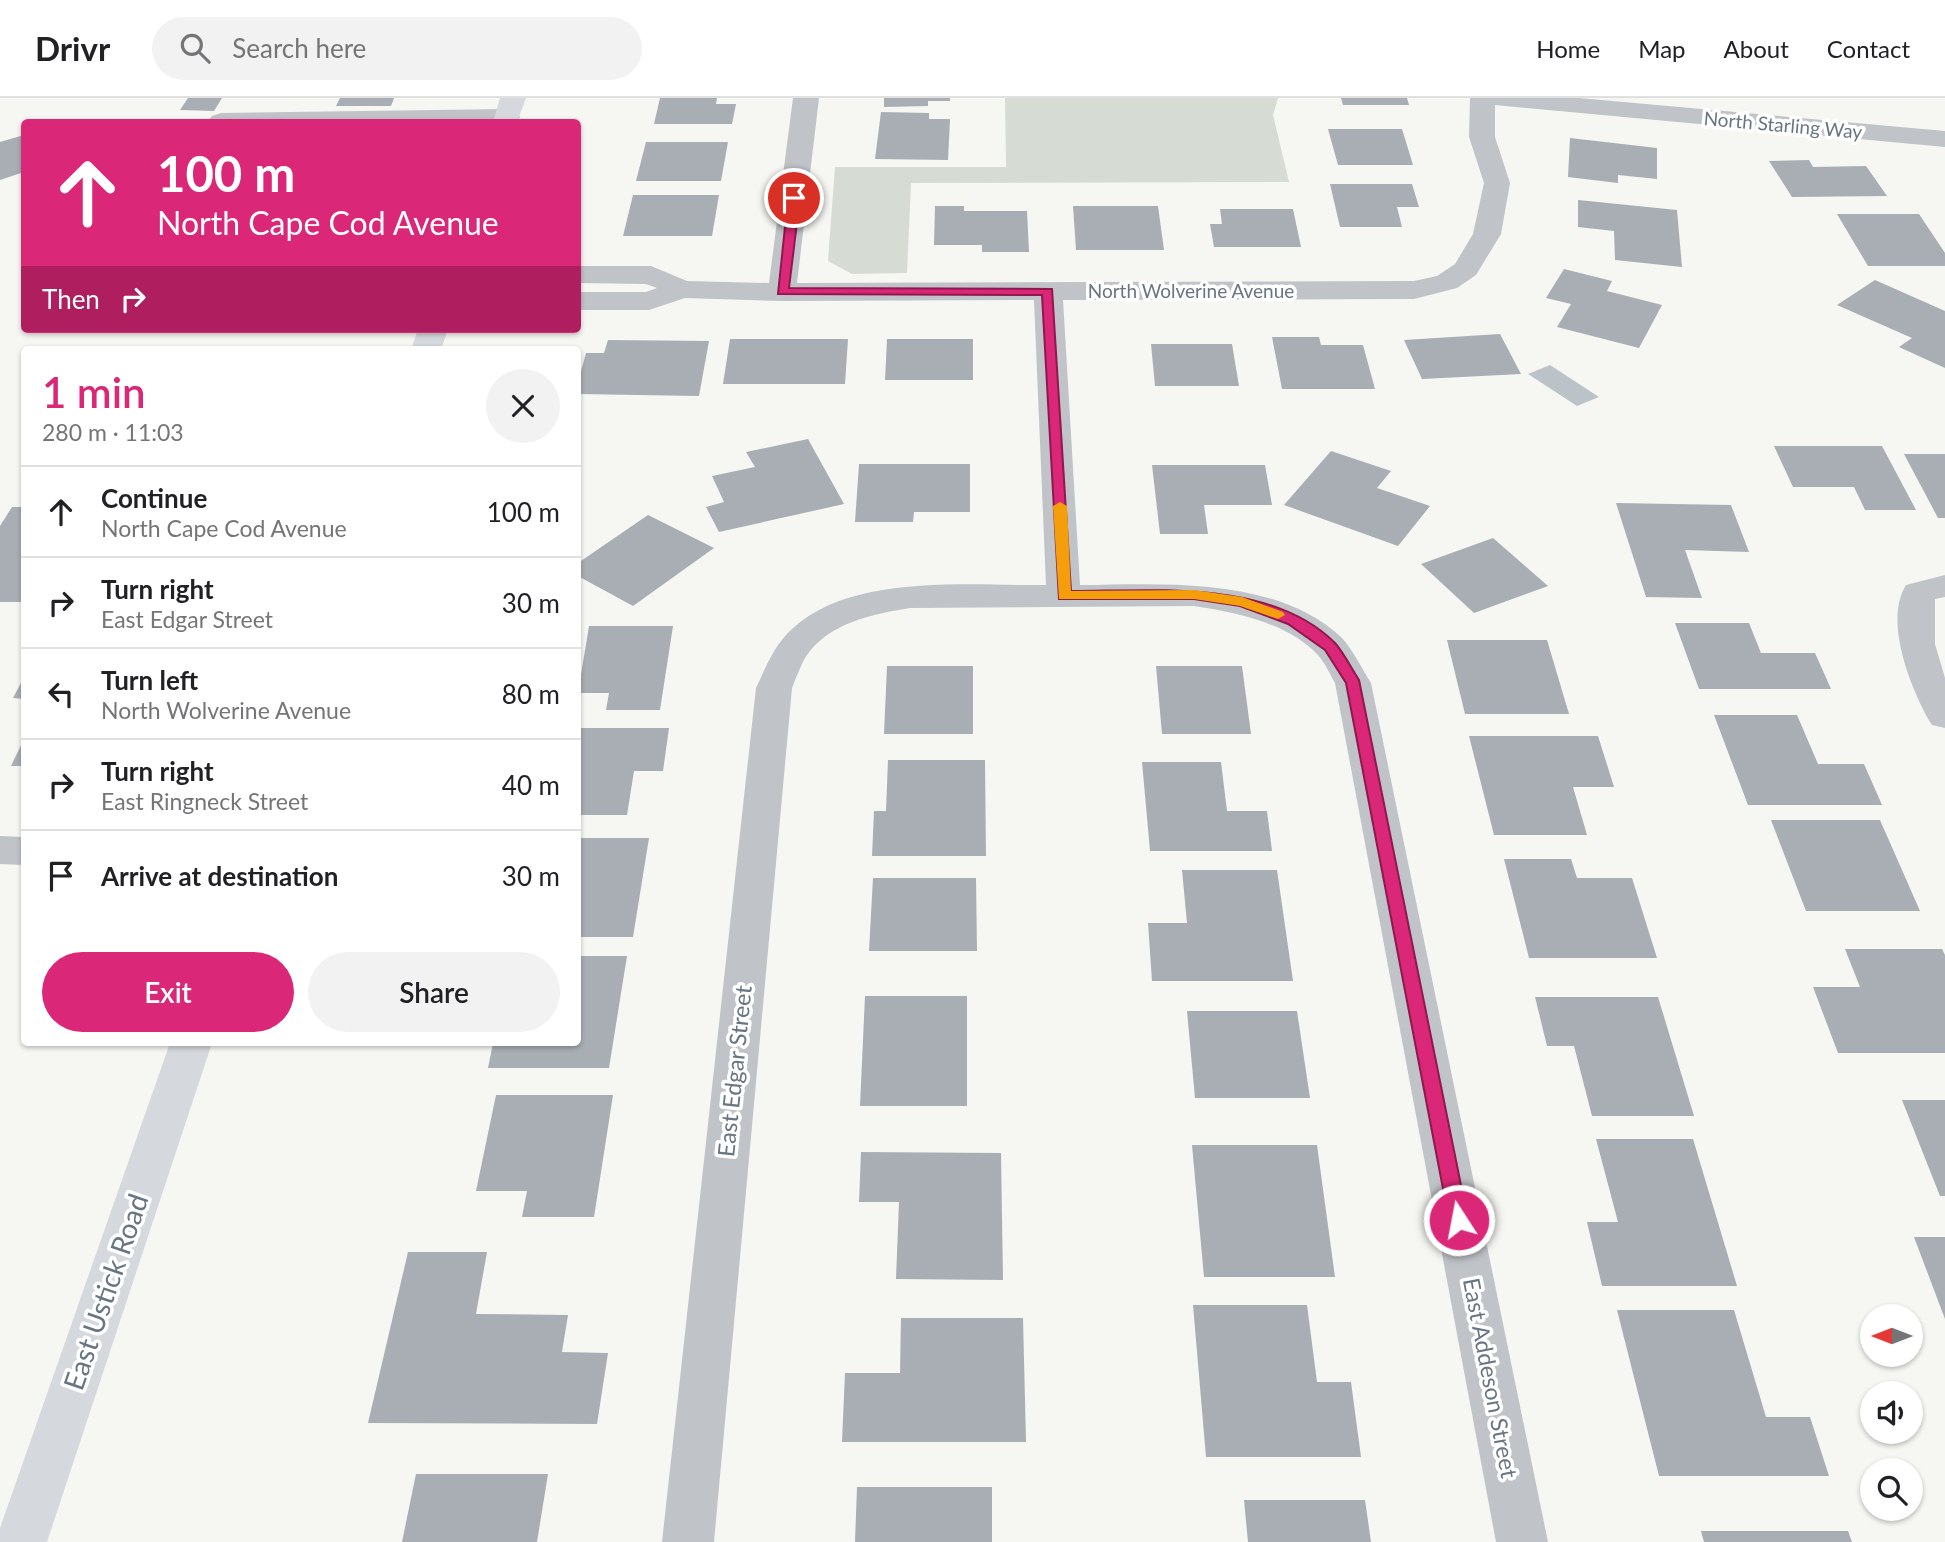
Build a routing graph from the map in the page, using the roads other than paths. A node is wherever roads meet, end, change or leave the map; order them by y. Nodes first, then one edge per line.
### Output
1 (806, 98) edge
2 (1483, 98) edge
3 (1496, 98) edge
4 (508, 113) edge
5 (293, 119) edge
6 (1945, 139) edge
7 (581, 275) edge
8 (682, 289) junction
9 (782, 292) junction
10 (1048, 292) junction
11 (581, 301) edge
12 (1945, 586) edge
13 (1064, 596) junction
14 (1945, 716) edge
15 (0, 850) edge
16 (21, 850) edge
17 (190, 1046) edge
18 (21, 1542) edge
19 (688, 1542) edge
20 (1522, 1542) edge

1 - 9 street
2 - 10 street, North Wolverine Avenue
3 - 6 street, North Starling Way
4 - 5 street
7 - 8 street, North Wolverine Avenue
8 - 9 street, North Wolverine Avenue
8 - 11 street, North Wolverine Avenue
9 - 10 street, North Wolverine Avenue
10 - 13 street
12 - 14 street
13 - 19 street, East Edgar Street
13 - 20 street, East Addeson Street
15 - 16 street
17 - 18 main road, East Ustick Road

